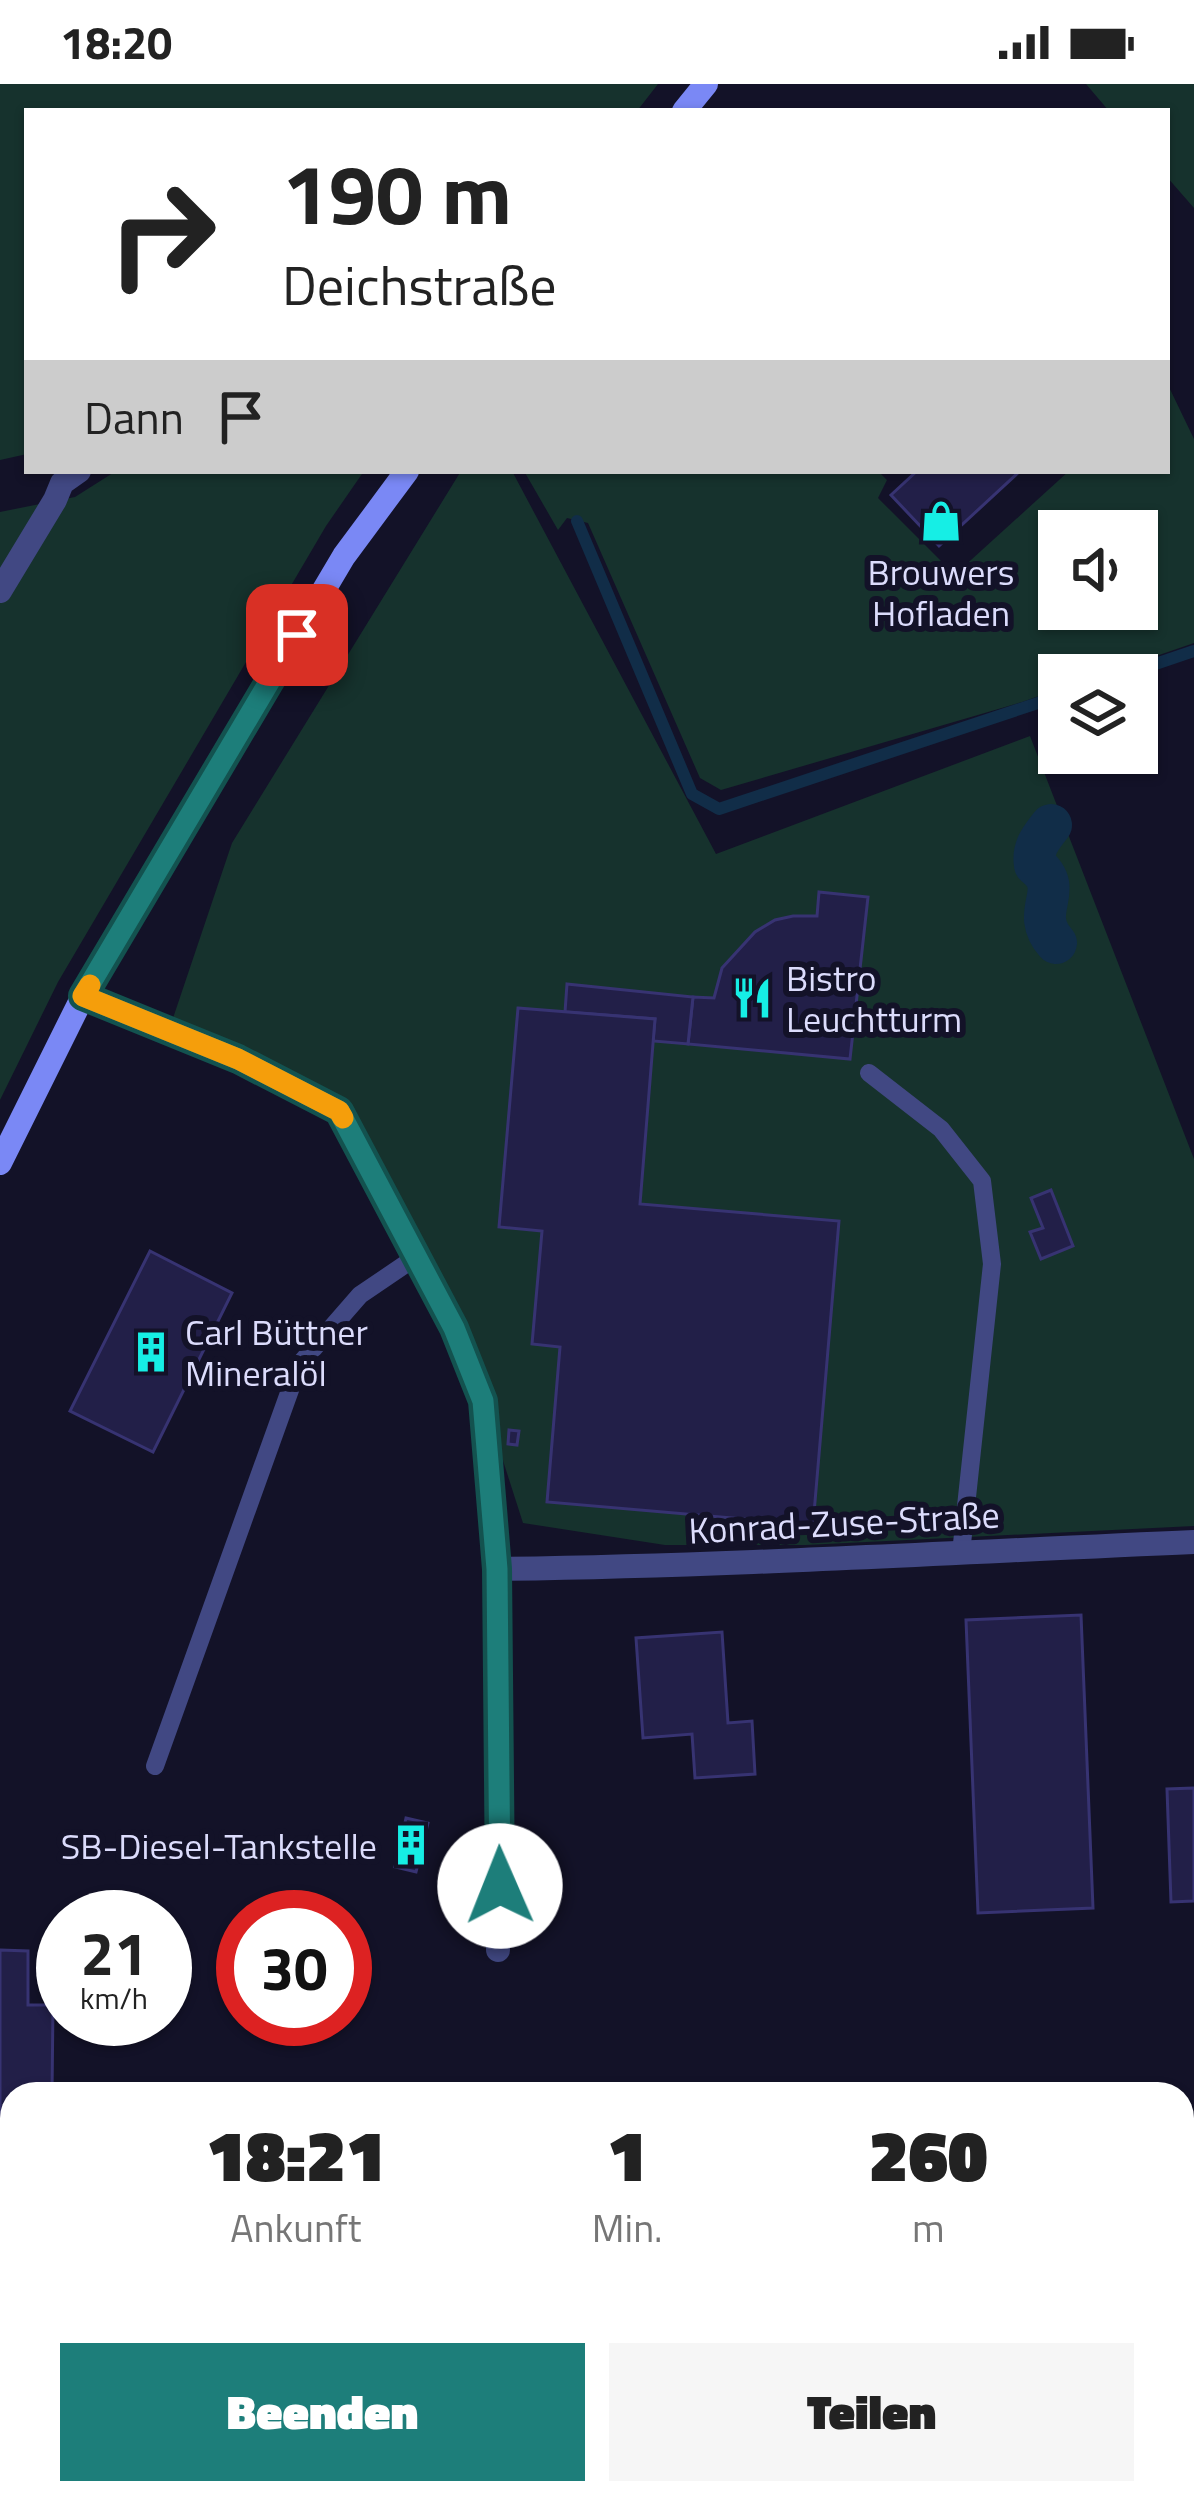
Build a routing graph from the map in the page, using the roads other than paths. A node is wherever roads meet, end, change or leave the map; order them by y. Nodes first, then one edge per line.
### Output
1 (706, 84) edge
2 (686, 108) edge
3 (75, 474) edge
4 (404, 474) edge
5 (0, 591) edge
6 (83, 996) junction
7 (869, 1073) dead end
8 (0, 1163) edge
9 (416, 1257) junction
10 (1194, 1543) edge
11 (961, 1553) junction
12 (497, 1569) junction
13 (155, 1766) dead end
14 (498, 1950) dead end

1 - 2 main road
3 - 5 street
4 - 6 main road
6 - 8 main road
6 - 9 street
7 - 11 lane
9 - 12 street
9 - 13 lane
10 - 11 street, Konrad-Zuse-Straße
11 - 12 street, Konrad-Zuse-Straße
12 - 14 street

